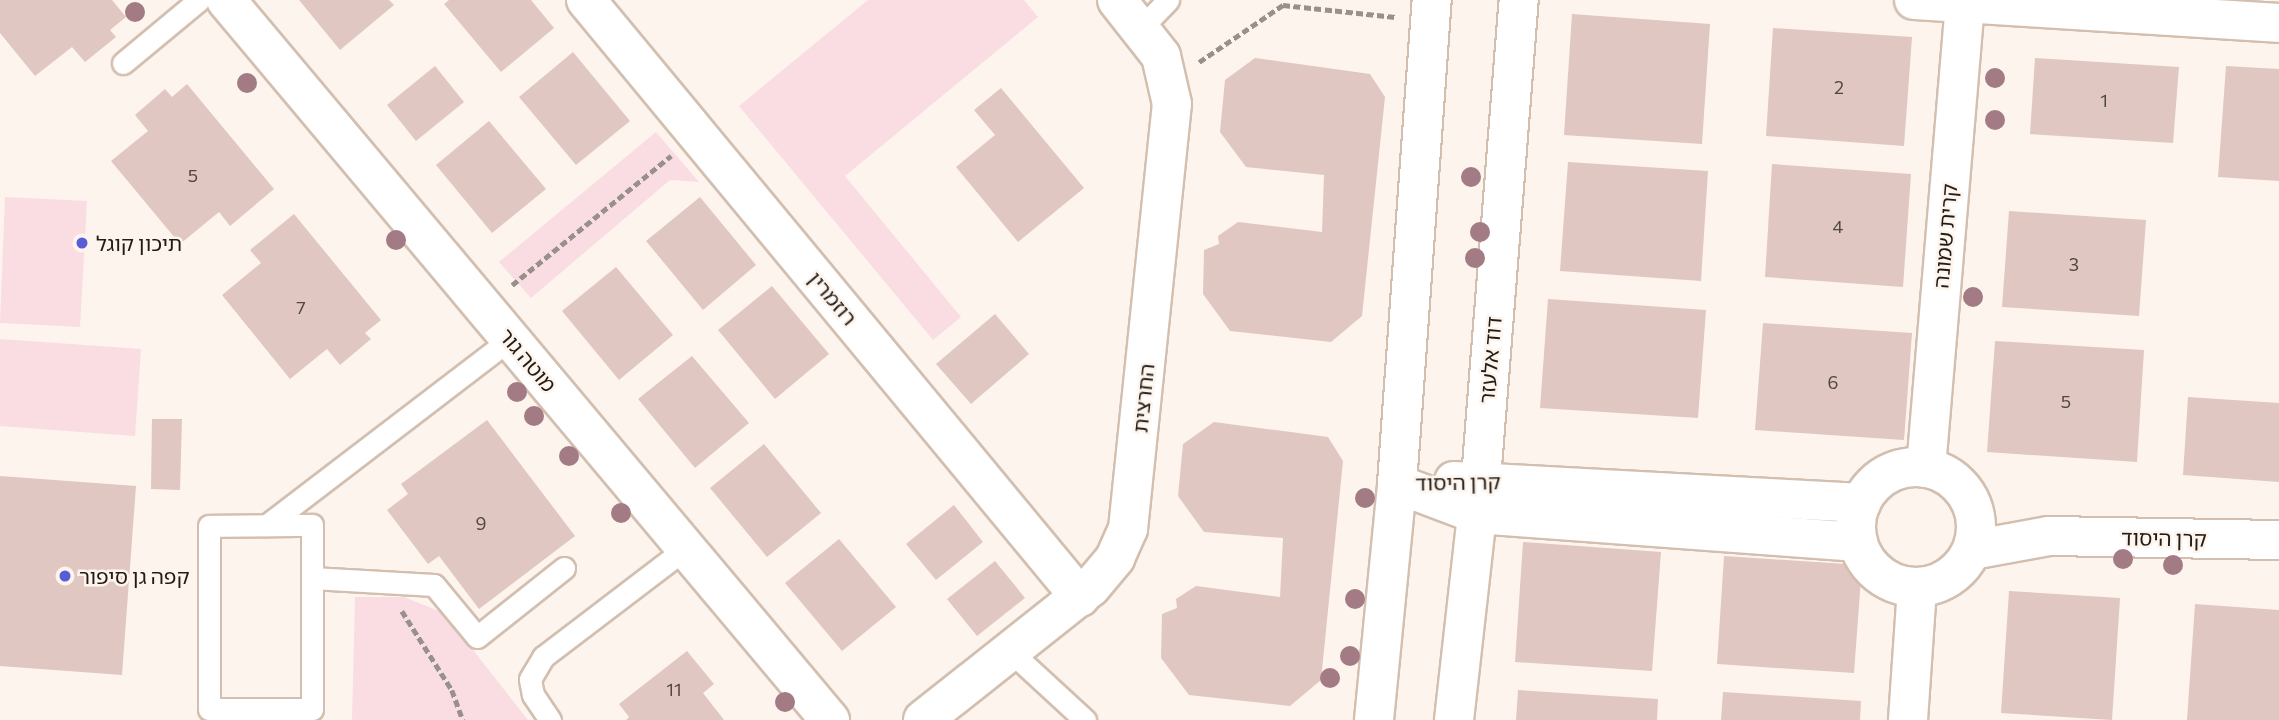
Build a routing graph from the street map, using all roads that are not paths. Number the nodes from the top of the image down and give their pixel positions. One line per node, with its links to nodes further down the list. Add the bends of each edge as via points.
1 (199, 0): 11 (lane)
2 (226, 0): 12 (street, מוטה גור)
3 (586, 0): 25 (street, רוזמרין)
4 (1168, 0): 9 (lane)
5 (1519, 0): 15 (street, דוד אלעזר)
6 (1914, 0): 7 (street)
7 (1965, 4): 10 (street); 13 (street, קרית שמונה)
8 (1432, 11): 14 (street)
9 (1129, 14): 25 (street, החרצית, via 1161,57 1170,83 1172,115 1130,520 1115,558)
10 (2279, 23)
11 (123, 63)
12 (510, 340): 17 (lane); 21 (street, מוטה גור)
13 (1926, 468): 16 (street, via 1888,474); 18 (street, via 1958,483)
14 (1396, 484): 15 (street, קרן היסוד); 32 (street)
15 (1479, 496): 16 (street, קרן היסוד); 20 (street, קרן היסוד); 33 (street, דוד אלעזר)
16 (1861, 503): 20 (street)
17 (267, 525): 23 (lane, via 312,525); 27 (lane, via 209,526)
18 (1974, 532): 19 (street, קרן היסוד); 24 (street, via 1950,577)
19 (2279, 540)
20 (1858, 542): 24 (street, via 1879,575)
21 (686, 548): 28 (lane, via 543,657 530,679 533,695); 29 (street, מוטה גור)
22 (564, 568): 23 (lane, via 477,637 433,585)
23 (312, 578): 27 (lane, via 312,709)
24 (1917, 587): 34 (street)
25 (1080, 597): 26 (street, החרצית)
26 (1010, 651): 30 (street, החרצית); 31 (lane)
27 (209, 715)
28 (550, 720)
29 (830, 720)
30 (923, 720)
31 (1085, 720)
32 (1374, 720)
33 (1454, 720)
34 (1908, 720)

